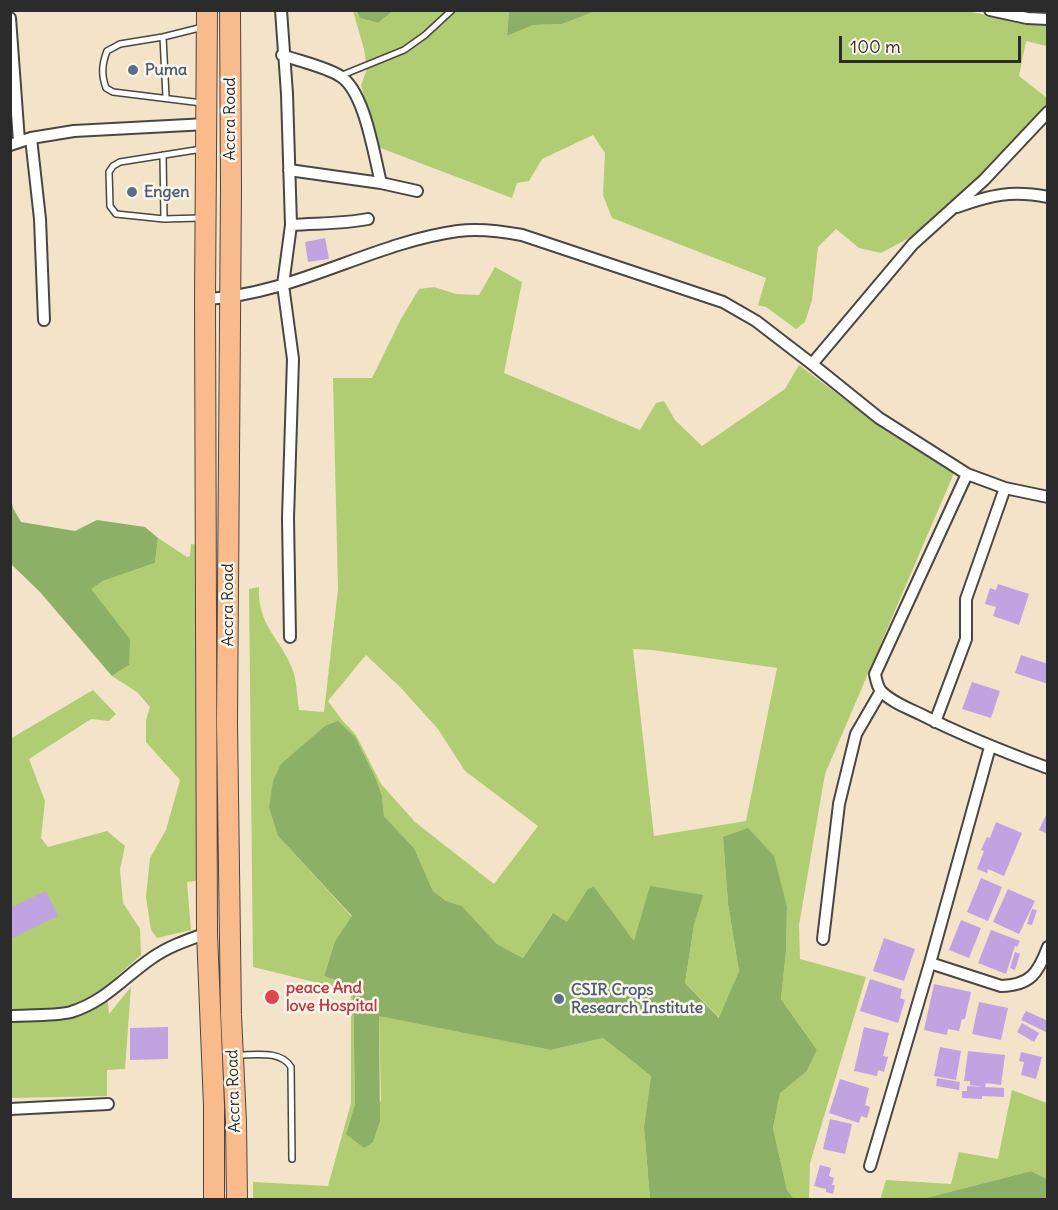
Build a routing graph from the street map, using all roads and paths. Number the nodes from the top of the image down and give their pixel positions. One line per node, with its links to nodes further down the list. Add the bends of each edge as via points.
1 (230, 10): 29 (highway, Accra Road)
2 (281, 10): 9 (street)
3 (452, 10): 10 (lane, via 404,50)
4 (990, 10): 7 (street)
5 (10, 18): 16 (street)
6 (207, 18): 8 (lane); 12 (highway, Accra Road)
7 (1047, 19)
8 (163, 37): 11 (lane); 11 (lane, via 106,51 102,77 105,88 112,92)
9 (282, 55): 10 (street); 19 (street)
10 (340, 76): 20 (street, via 360,104)
11 (166, 98): 12 (lane)
12 (207, 103): 14 (highway, Accra Road)
13 (1047, 112): 23 (street)
14 (207, 124): 15 (street, via 74,131); 17 (highway, Accra Road)
15 (30, 138): 16 (street); 31 (street, via 40,219)
16 (15, 143)
17 (207, 148): 18 (lane); 24 (highway, Accra Road)
18 (163, 155): 25 (lane); 25 (lane, via 120,162 109,172 110,206 116,214)
19 (289, 170): 20 (street); 27 (street)
20 (381, 183): 21 (street)
21 (417, 191)
22 (1047, 197): 23 (street, via 990,196)
23 (952, 209): 32 (street, via 913,244)
24 (206, 218): 25 (lane); 30 (highway, Accra Road)
25 (164, 219)
26 (368, 219): 27 (street, via 345,224)
27 (291, 225): 28 (street)
28 (283, 285): 29 (street); 32 (street, via 397,244 458,231 489,230 522,235 723,302 756,321); 36 (street, via 293,359 288,518)
29 (230, 298): 30 (street); 46 (highway, Accra Road, via 227,722)
30 (205, 299): 41 (highway, Accra Road)
31 (44, 320)
32 (812, 364): 33 (street, via 879,418)
33 (967, 474): 34 (street); 37 (street, via 875,674)
34 (1005, 488): 35 (street); 38 (street, via 966,599 966,639)
35 (1047, 497)
36 (290, 637)
37 (881, 691): 38 (street); 42 (street, via 856,734 841,796)
38 (935, 722): 39 (street)
39 (990, 747): 40 (street); 44 (street)
40 (1047, 768)
41 (207, 933): 45 (street, via 173,945 95,1002 69,1012); 51 (highway, Accra Road)
42 (823, 939)
43 (1047, 950): 44 (street, via 1038,972 1011,986)
44 (930, 963): 50 (street)
45 (10, 1016)
46 (233, 1055): 49 (lane, via 279,1056 291,1067); 52 (highway, Accra Road)
47 (108, 1104): 48 (street)
48 (10, 1109)
49 (292, 1159)
50 (870, 1166)
51 (214, 1200)
52 (237, 1200)

